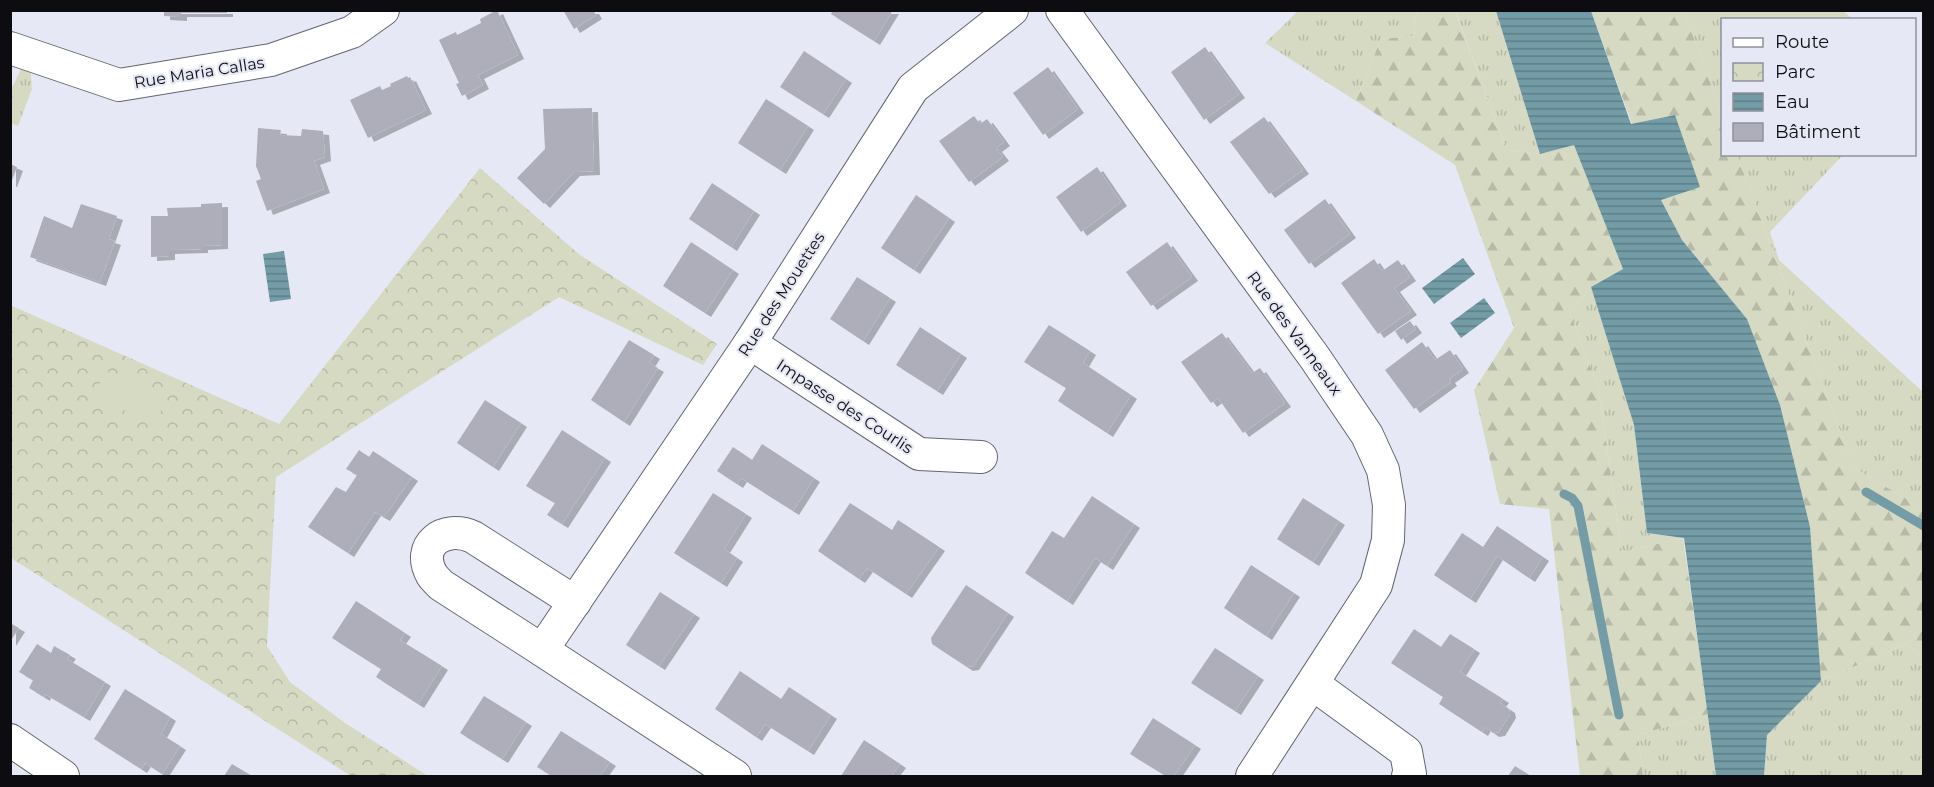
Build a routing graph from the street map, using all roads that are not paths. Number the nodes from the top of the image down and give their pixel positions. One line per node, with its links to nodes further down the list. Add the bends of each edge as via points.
1 (383, 10): 4 (street, Rue Maria Callas, via 352,32 271,60 119,85)
2 (1012, 10): 5 (street, Rue des Mouettes, via 913,88)
3 (1062, 10): 9 (street, Rue des Vanneaux, via 1315,358 1367,435 1383,470 1389,505 1388,540 1376,585)
4 (10, 48)
5 (750, 343): 6 (street, Impasse des Courlis, via 919,454); 7 (street, Rue des Mouettes)
6 (981, 458)
7 (575, 602): 8 (street, Rue des Mouettes); 8 (street, via 464,533 453,532 436,539 428,556 432,576)
8 (542, 650): 13 (street)
9 (1313, 684): 11 (street, Rue des Vanneaux); 14 (street, via 1406,752)
10 (10, 740): 12 (street)
11 (1258, 774)
12 (63, 777)
13 (735, 777)
14 (1408, 777)

